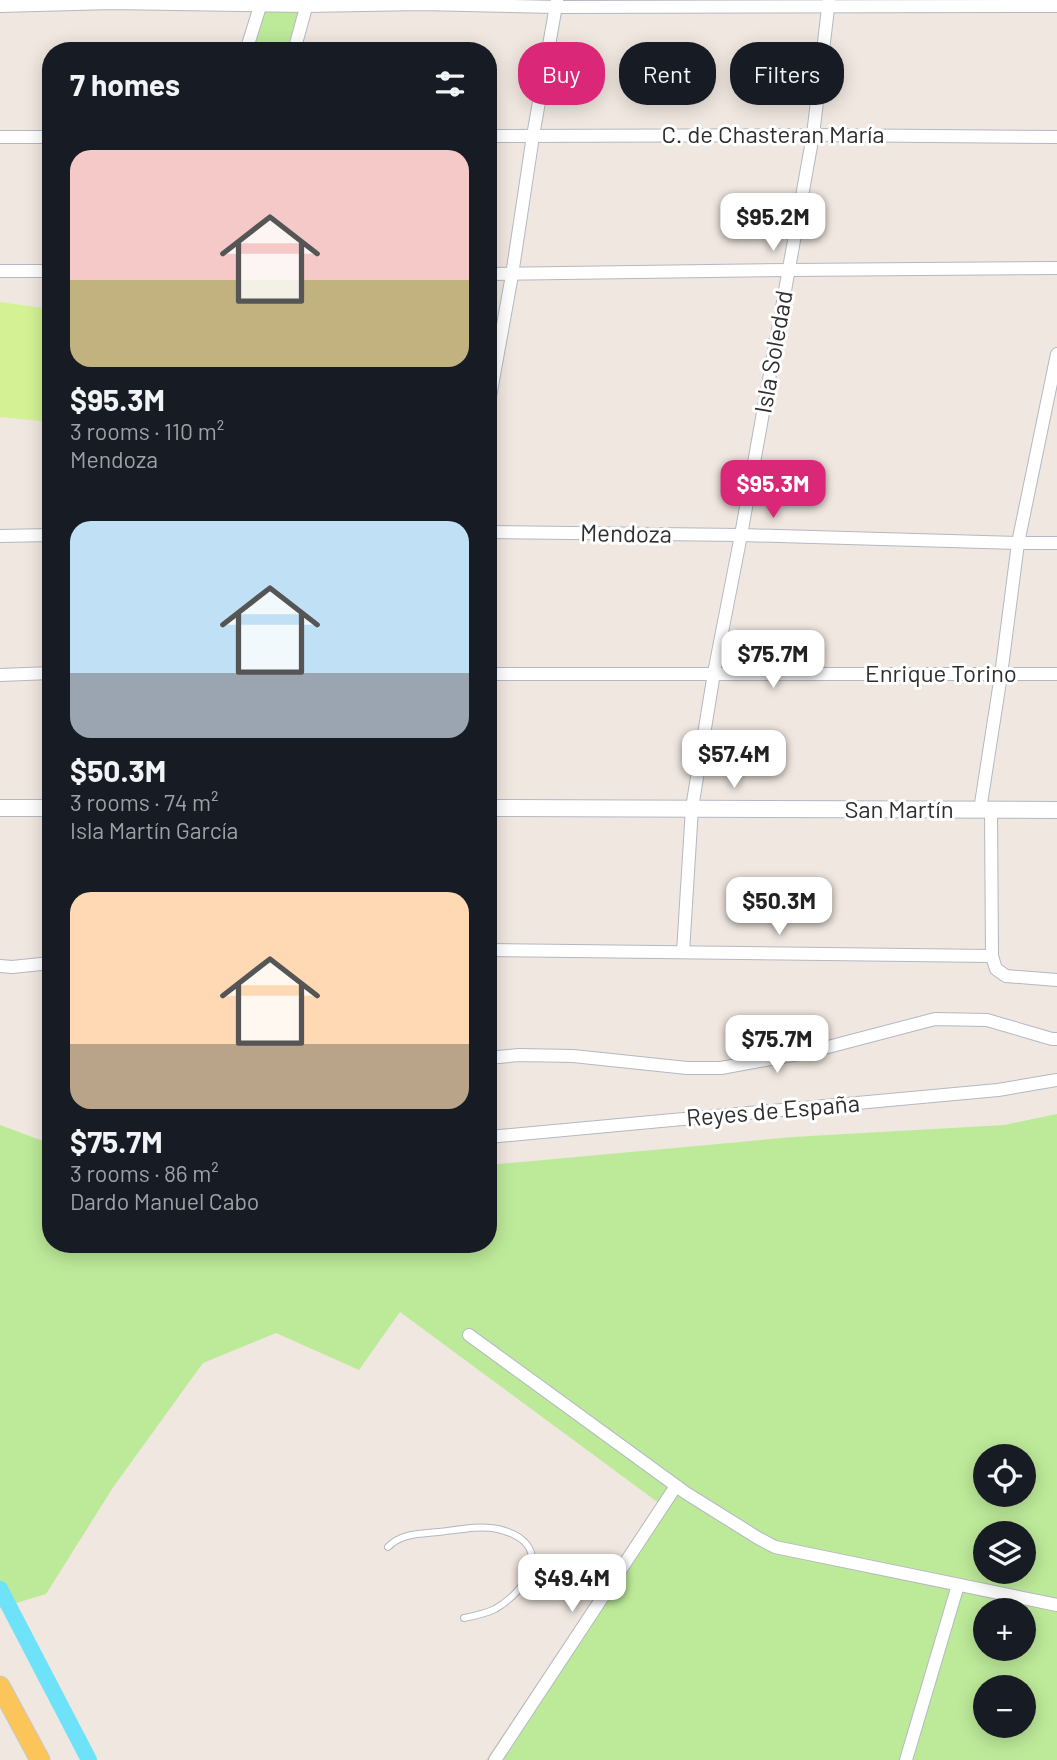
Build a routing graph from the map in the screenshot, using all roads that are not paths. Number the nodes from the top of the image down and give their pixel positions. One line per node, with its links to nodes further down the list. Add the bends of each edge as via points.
1 (113, 2): 2 (street); 6 (street)
2 (261, 3): 3 (street); 8 (street)
3 (307, 3): 5 (street); 9 (street)
4 (829, 3): 5 (street); 7 (street); 10 (street, Isla Soledad)
5 (557, 4): 12 (street)
6 (0, 6)
7 (1057, 6)
8 (249, 42)
9 (296, 42)
10 (814, 135): 12 (street, C. de Chasteran María); 13 (street, C. de Chasteran María); 17 (street, Isla Soledad)
11 (497, 136): 12 (street, C. de Chasteran María)
12 (533, 136): 21 (street)
13 (1057, 136)
14 (0, 137): 15 (street)
15 (42, 137)
16 (1057, 268): 17 (street)
17 (789, 270): 21 (street); 26 (street, Isla Soledad)
18 (0, 271): 19 (street)
19 (42, 271)
20 (497, 274): 21 (street)
21 (512, 275): 23 (street)
22 (1057, 354): 28 (street)
23 (497, 358)
24 (497, 532): 26 (street, Mendoza)
25 (42, 535): 27 (street)
26 (741, 535): 28 (street, Mendoza); 31 (street, Isla Soledad)
27 (0, 536)
28 (1018, 543): 29 (street, Mendoza); 35 (street)
29 (1057, 543)
30 (42, 673): 34 (street)
31 (714, 673): 32 (street, Enrique Torino); 35 (street, Enrique Torino); 39 (street, Isla Soledad)
32 (497, 674)
33 (1057, 674): 35 (street, Enrique Torino)
34 (0, 675)
35 (1001, 675): 40 (street)
36 (0, 808): 37 (main road)
37 (42, 808)
38 (497, 808): 39 (main road, San Martín)
39 (692, 808): 40 (main road, San Martín); 43 (street, Isla Soledad)
40 (985, 810): 41 (main road, San Martín); 44 (street)
41 (1057, 810)
42 (497, 950): 43 (street)
43 (683, 952): 44 (street)
44 (992, 956): 47 (street, via 996,969 1006,976)
45 (42, 964): 46 (street)
46 (0, 966)
47 (1057, 980)
48 (1057, 1040): 49 (street, via 987,1020 935,1019 808,1052 721,1068 573,1056)
49 (497, 1057)
50 (1057, 1080): 51 (street, Reyes de España, via 984,1092)
51 (497, 1136)
52 (469, 1335): 53 (street)
53 (676, 1486): 55 (street, via 775,1547); 62 (street)
54 (388, 1547): 57 (lane, via 409,1535 481,1528 507,1532 528,1546 533,1563 516,1591 486,1613)
55 (958, 1584): 56 (street); 63 (street)
56 (1057, 1605)
57 (464, 1618)
58 (0, 1686): 61 (main road)
59 (0, 1708): 60 (main road)
60 (29, 1760)
61 (40, 1760)
62 (495, 1760)
63 (906, 1760)

